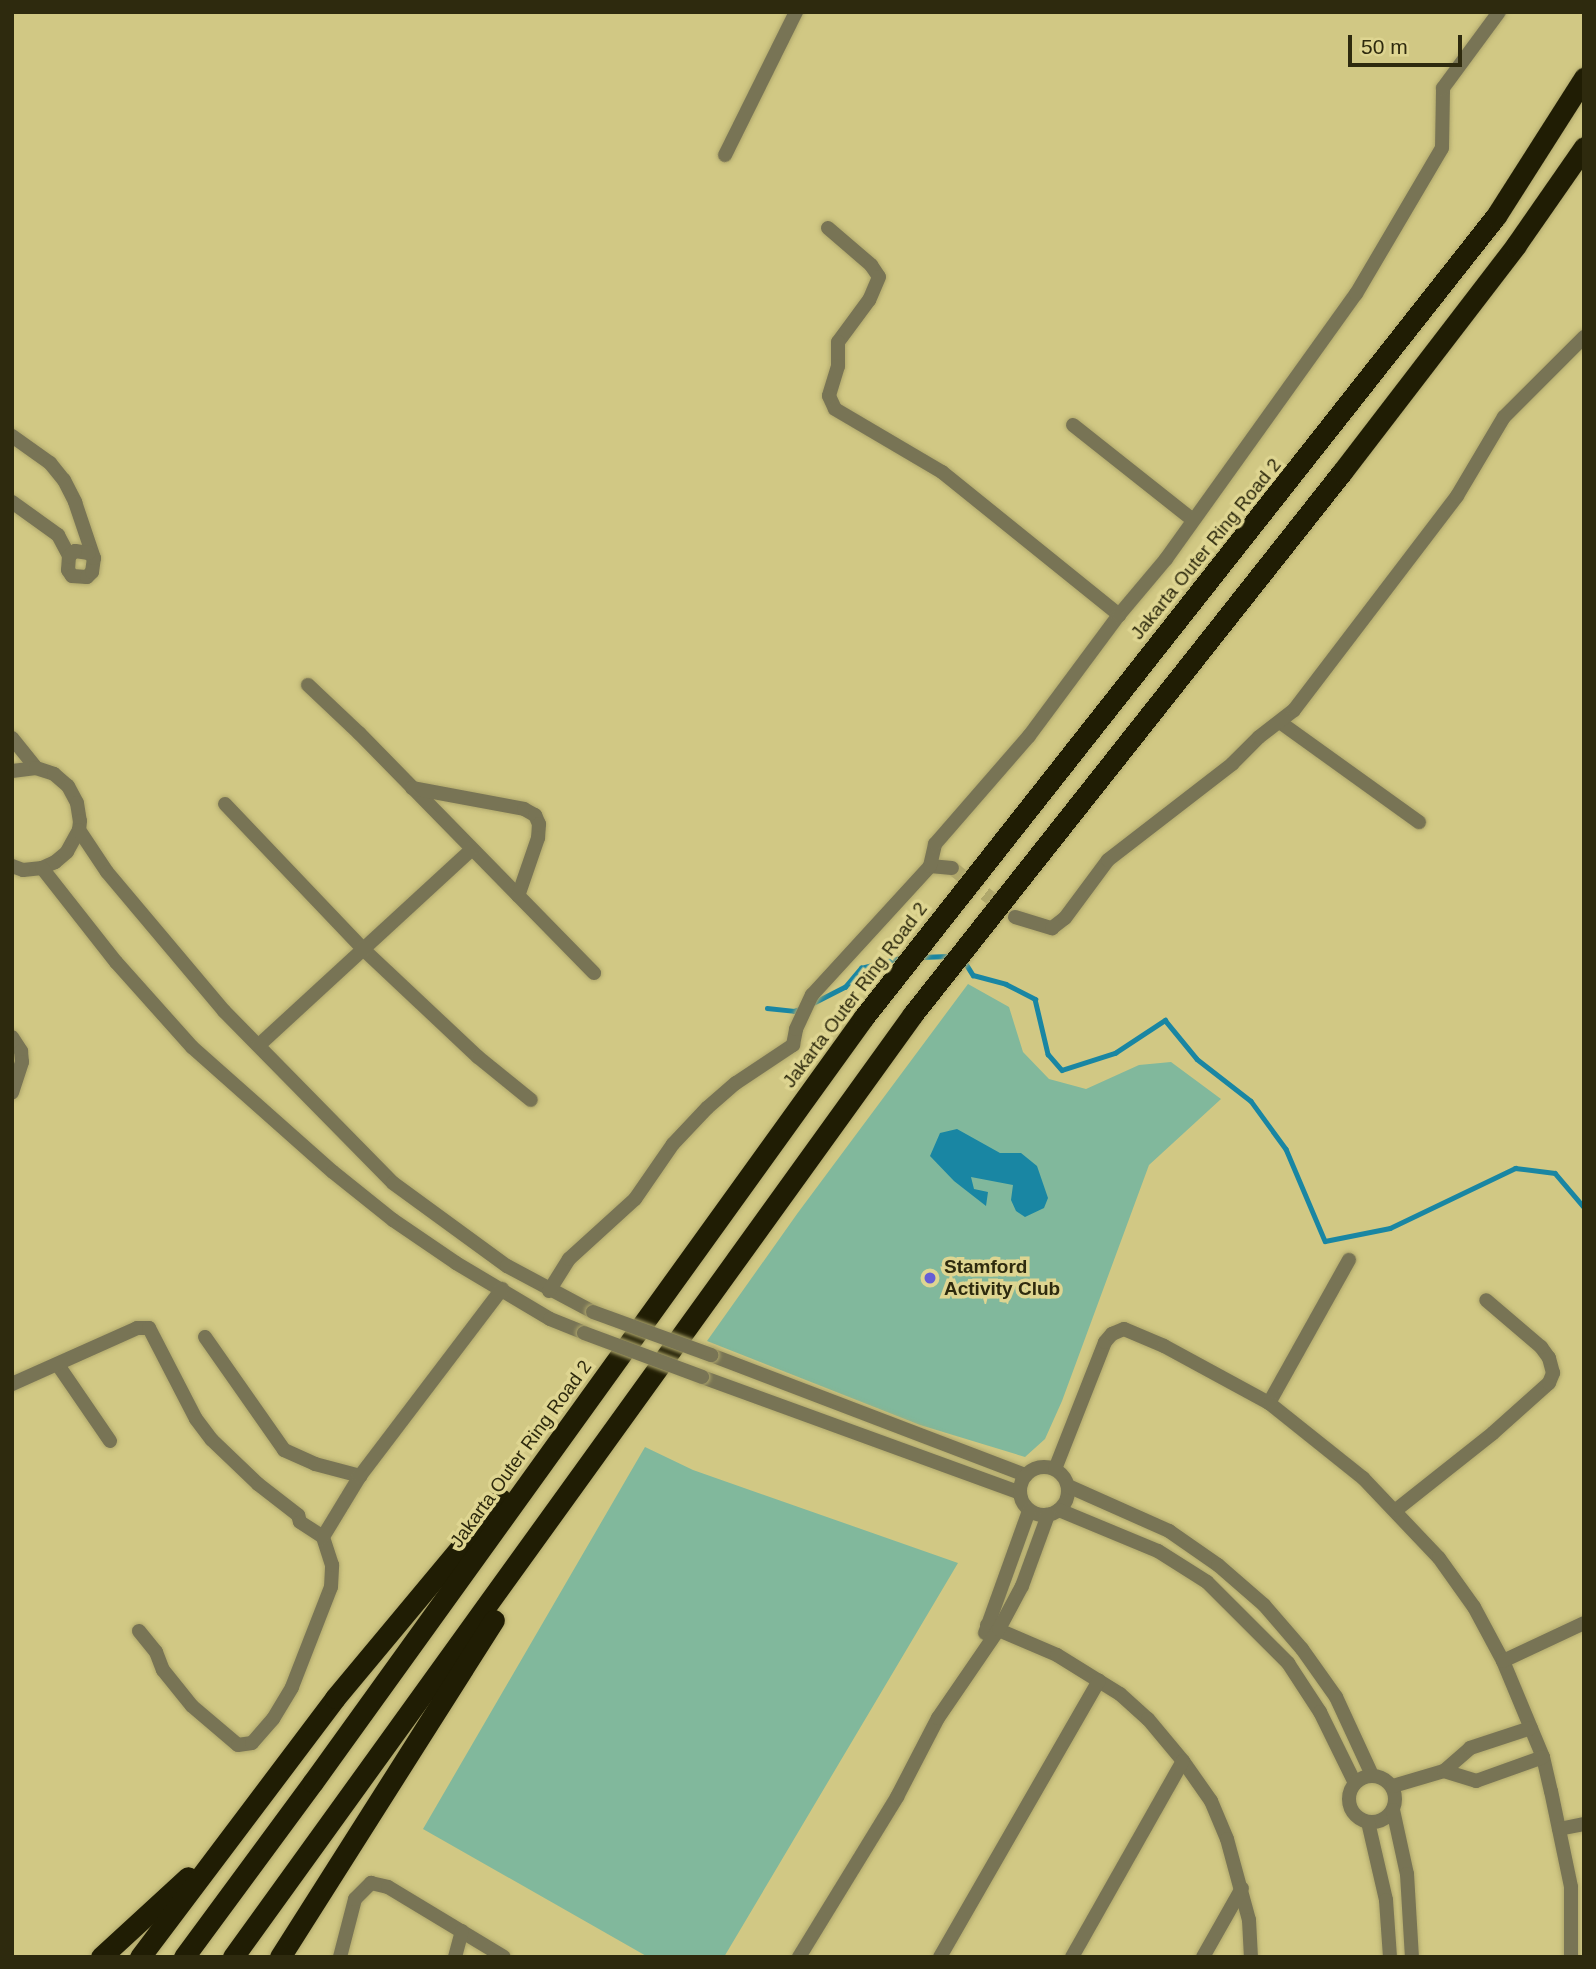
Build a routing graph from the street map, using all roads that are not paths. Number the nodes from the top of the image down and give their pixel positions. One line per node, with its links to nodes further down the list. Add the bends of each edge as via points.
1 (796, 12): 5 (street)
2 (1499, 12): 11 (street, via 1443,88 1442,148 1356,294)
3 (1584, 78): 44 (highway, Jakarta Outer Ring Road 2, via 1496,216 864,1017)
4 (1584, 147): 48 (highway, via 1516,245 1342,472 913,1014)
5 (725, 155)
6 (828, 228): 16 (street, via 879,277 869,300 838,342 838,366 829,396 835,409 942,472)
7 (1582, 344): 18 (street, via 1504,417 1457,496)
8 (1073, 425): 11 (street)
9 (12, 436): 12 (street, via 57,470 70,489)
10 (12, 502): 13 (street)
11 (1193, 520): 16 (street)
12 (82, 524): 13 (street); 15 (street)
13 (58, 535): 14 (street)
14 (69, 556): 15 (street, via 82,550); 15 (street, via 68,570 79,578 92,572)
15 (94, 558)
16 (1119, 615): 28 (street, via 1029,736 935,844)
17 (307, 685): 22 (street)
18 (1281, 723): 24 (street); 32 (street, via 1108,860 1059,923 1052,928)
19 (12, 738): 20 (street)
20 (36, 768): 21 (street); 25 (street, via 54,774 68,786 77,803)
21 (12, 771)
22 (411, 788): 26 (street); 31 (street, via 524,809 535,815 538,838)
23 (225, 804): 33 (street)
24 (1419, 822)
25 (79, 830): 29 (street, via 67,852); 36 (street, via 151,927)
26 (471, 849): 31 (street); 33 (street)
27 (12, 866): 29 (street)
28 (930, 866): 30 (street); 41 (street, via 812,995 793,1045 707,1108 673,1144 635,1199 569,1259)
29 (42, 868): 40 (street, via 116,962 219,1073 393,1220)
30 (952, 868)
31 (518, 896): 34 (street)
32 (1015, 917)
33 (364, 950): 36 (street); 38 (street)
34 (594, 973)
35 (12, 1037): 37 (street, via 21,1051 22,1069)
36 (259, 1045): 41 (street, via 408,1197)
37 (12, 1092)
38 (531, 1100)
39 (1349, 1260): 47 (street)
40 (502, 1289): 52 (street); 54 (street, bridge, via 584,1334)
41 (549, 1291): 51 (street, bridge, via 593,1312)
42 (1486, 1300): 55 (street, via 1549,1358 1553,1373 1549,1383)
43 (205, 1337): 52 (street, via 284,1450)
44 (614, 1363): 75 (highway, via 335,1698); 80 (highway, Jakarta Outer Ring Road 2)
45 (58, 1365): 46 (street); 49 (street); 58 (street, via 137,1328 149,1328 196,1419 212,1440 298,1515 300,1522)
46 (12, 1384)
47 (1269, 1403): 50 (street, via 1133,1331 1118,1331 1105,1342); 55 (street, via 1327,1447)
48 (621, 1420): 81 (highway); 82 (highway)
49 (110, 1441)
50 (1055, 1469): 51 (street, via 1040,1467); 53 (street)
51 (1026, 1475): 54 (street)
52 (360, 1476): 58 (street)
53 (1068, 1486): 57 (street, via 1066,1499); 68 (street, via 1169,1531 1264,1605 1336,1697)
54 (1020, 1493): 56 (street)
55 (1396, 1510): 62 (street, via 1460,1586)
56 (1030, 1511): 57 (street); 60 (street)
57 (1053, 1512): 60 (street, via 1022,1586); 69 (street, via 1157,1551 1207,1582 1288,1663 1320,1712)
58 (323, 1537): 61 (street, via 332,1565 331,1587 292,1687 262,1733 248,1745 237,1745 192,1706)
59 (1584, 1623): 62 (street)
60 (993, 1627): 63 (street); 86 (street)
61 (139, 1631)
62 (1503, 1661): 64 (street)
63 (1100, 1680): 66 (street, via 1148,1719); 87 (street)
64 (1531, 1728): 65 (street); 67 (street, via 1470,1748)
65 (1543, 1757): 67 (street, via 1476,1782); 74 (street)
66 (1183, 1761): 76 (street, via 1219,1817); 88 (street)
67 (1444, 1771): 70 (street)
68 (1372, 1775): 69 (street); 70 (street, via 1384,1777)
69 (1355, 1783): 72 (street, via 1349,1794 1350,1806 1357,1817)
70 (1393, 1786): 71 (street)
71 (1393, 1810): 72 (street, via 1387,1818); 92 (street, via 1407,1874)
72 (1368, 1822): 91 (street, via 1387,1900)
73 (1584, 1824): 74 (street)
74 (1559, 1829): 93 (street, via 1571,1887)
75 (228, 1840): 78 (highway); 79 (highway)
76 (1242, 1888): 89 (street); 90 (street)
77 (462, 1931): 83 (street, via 388,1887 371,1883 355,1899); 84 (street); 85 (street)
78 (101, 1957)
79 (140, 1957)
80 (184, 1957)
81 (233, 1957)
82 (280, 1957)
83 (340, 1957)
84 (455, 1957)
85 (505, 1957)
86 (799, 1957)
87 (940, 1957)
88 (1072, 1957)
89 (1203, 1957)
90 (1251, 1957)
91 (1390, 1957)
92 (1412, 1957)
93 (1571, 1957)

